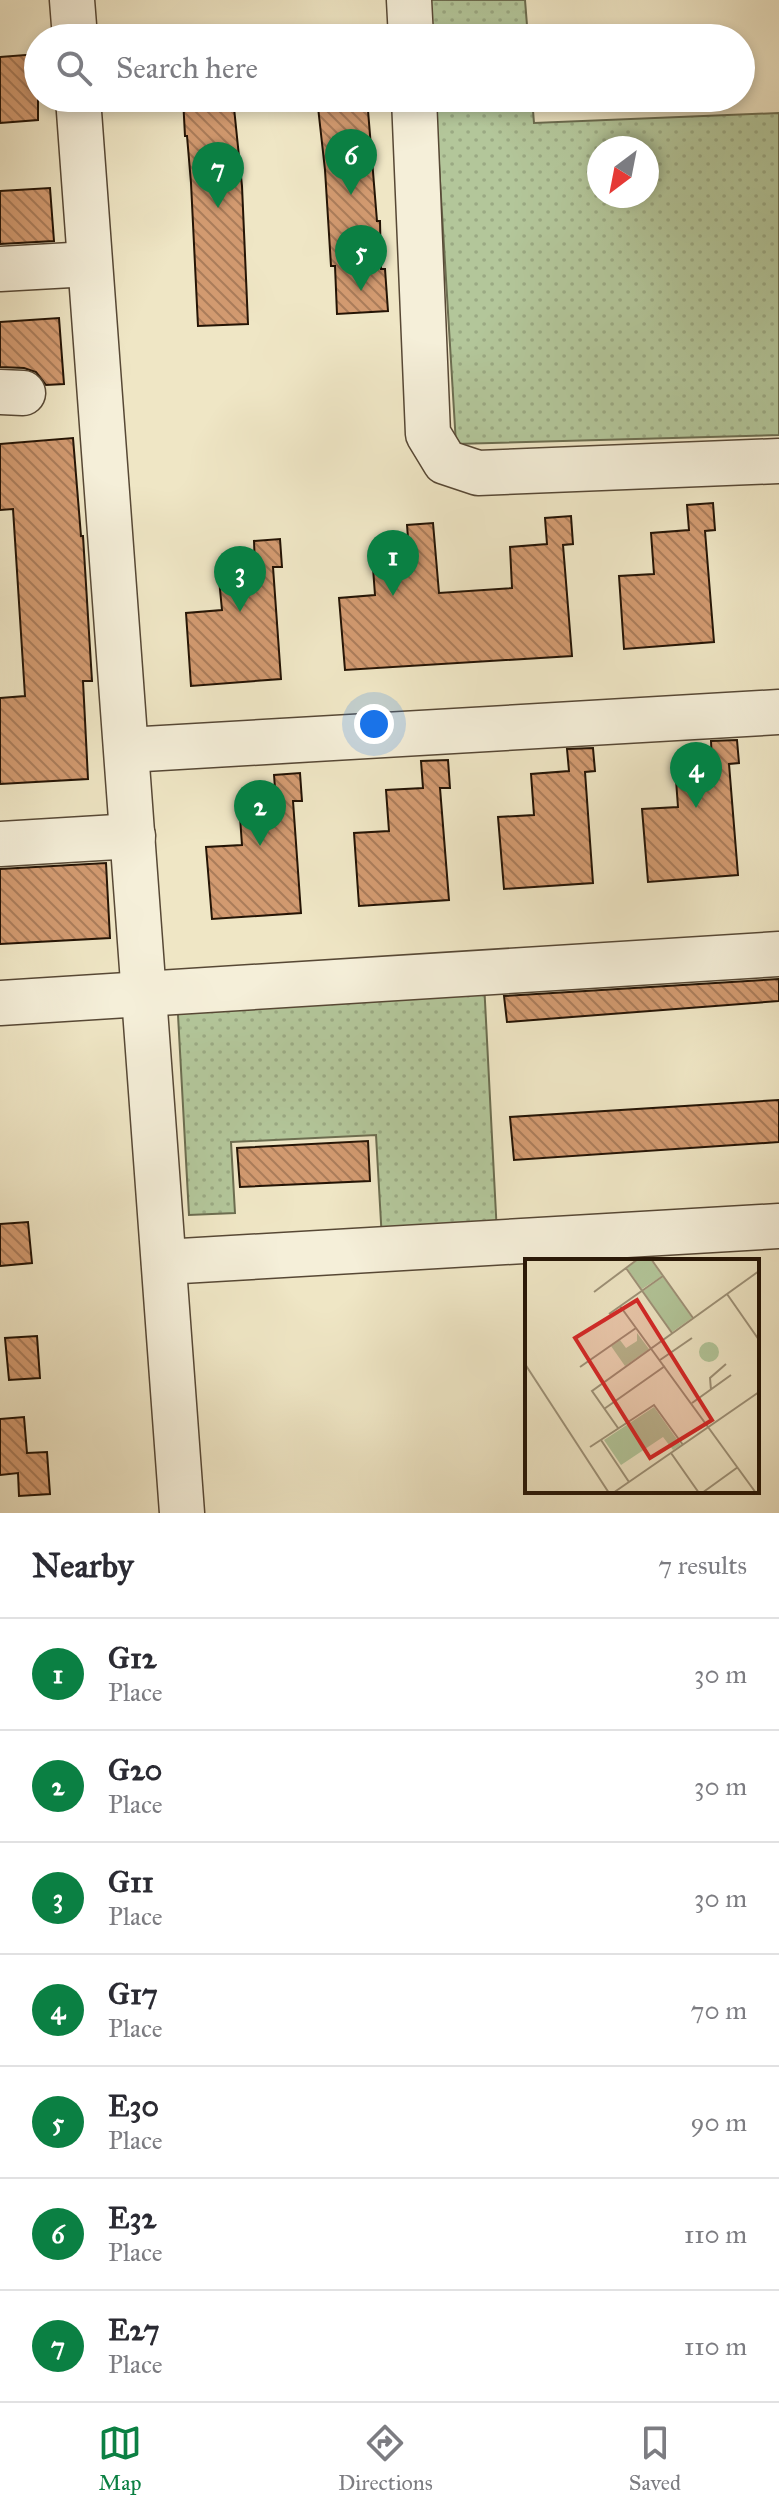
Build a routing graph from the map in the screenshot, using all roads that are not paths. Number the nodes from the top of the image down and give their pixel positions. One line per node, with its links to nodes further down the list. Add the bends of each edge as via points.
1 (72, 0): 3 (lane)
2 (409, 0): 4 (lane)
3 (74, 24)
4 (410, 24)
5 (79, 112): 7 (lane)
6 (415, 112): 9 (lane, via 428,434 445,462 478,473)
7 (89, 264): 8 (lane); 11 (lane)
8 (0, 269)
9 (779, 461)
10 (779, 712): 11 (lane)
11 (127, 750): 12 (lane)
12 (133, 836): 13 (lane); 15 (lane)
13 (0, 844)
14 (779, 954): 15 (lane)
15 (144, 993): 16 (lane); 18 (lane)
16 (0, 1003)
17 (779, 1226): 18 (lane)
18 (164, 1262): 19 (lane)
19 (182, 1513)

